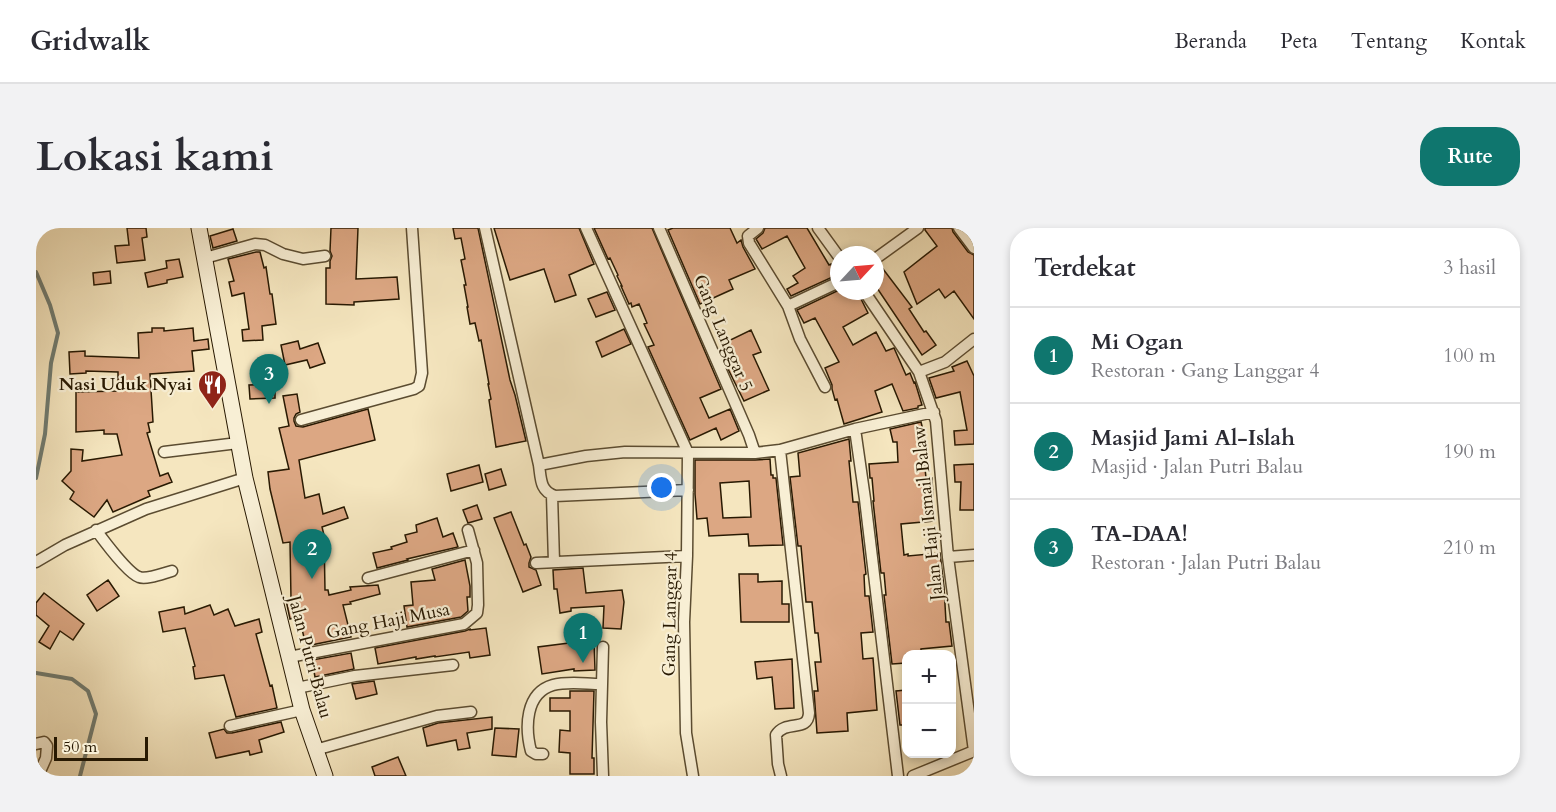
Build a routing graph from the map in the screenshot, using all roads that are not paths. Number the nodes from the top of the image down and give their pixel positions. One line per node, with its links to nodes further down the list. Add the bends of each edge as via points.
1 (199, 228): 14 (main road, Jalan Putri Balau)
2 (412, 228): 22 (street, via 422,373 419,386)
3 (485, 228): 29 (street)
4 (586, 228): 27 (street)
5 (659, 228): 28 (street, Gang Langgar 5)
6 (758, 228): 17 (street, via 748,236 749,243)
7 (818, 228): 10 (street)
8 (918, 228): 12 (street)
9 (959, 228): 11 (street)
10 (831, 246)
11 (974, 248)
12 (884, 253)
13 (325, 256): 14 (street, via 303,258 255,244)
14 (205, 258): 24 (main road, Jalan Putri Balau)
15 (830, 286): 17 (street)
16 (870, 300): 19 (street, Jalan Haji Ismail Balaw)
17 (788, 306): 20 (street)
18 (974, 339): 19 (street, via 945,362)
19 (919, 372): 21 (street, Jalan Haji Ismail Balaw)
20 (825, 387)
21 (934, 412): 23 (street); 38 (street, Jalan Haji Ismail Balaw)
22 (301, 420)
23 (855, 429): 25 (street); 61 (street)
24 (238, 443): 26 (street); 30 (main road, Jalan Putri Balau)
25 (780, 450): 28 (street); 60 (street, via 810,713 806,722 782,728 776,735)
26 (164, 452)
27 (688, 453): 28 (street); 29 (street, via 626,452); 31 (street, Gang Langgar 4)
28 (754, 453)
29 (539, 465): 32 (street, via 545,491)
30 (245, 478): 34 (street, via 146,509); 45 (main road, Jalan Putri Balau)
31 (688, 490): 32 (street); 37 (street, Gang Langgar 4)
32 (552, 495): 40 (street)
33 (468, 530): 35 (street, Gang Haji Musa)
34 (96, 531): 39 (street); 42 (street, via 137,577)
35 (474, 550): 43 (street); 45 (street, Gang Haji Musa, via 477,613 464,624)
36 (974, 555): 38 (street)
37 (687, 556): 40 (street); 59 (street, Gang Langgar 4, via 685,722)
38 (948, 556): 54 (street, Jalan Haji Ismail Balaw)
39 (36, 562)
40 (554, 562): 41 (street)
41 (536, 563)
42 (172, 571)
43 (368, 578)
44 (603, 647): 47 (street)
45 (289, 657): 48 (main road, Jalan Putri Balau)
46 (453, 665): 48 (street, via 354,676)
47 (601, 684): 55 (street, via 562,684 538,694 529,709 527,738 531,751); 58 (street)
48 (297, 688): 49 (main road, Jalan Putri Balau)
49 (302, 710): 51 (street); 53 (main road, Jalan Putri Balau)
50 (471, 712): 53 (street, via 437,716)
51 (230, 726)
52 (36, 744): 56 (street, via 44,742 47,746)
53 (315, 750): 57 (main road, Jalan Putri Balau)
54 (974, 751): 62 (street)
55 (543, 754)
56 (38, 776)
57 (325, 776)
58 (603, 776)
59 (693, 776)
60 (781, 776)
61 (898, 776)
62 (913, 776)

